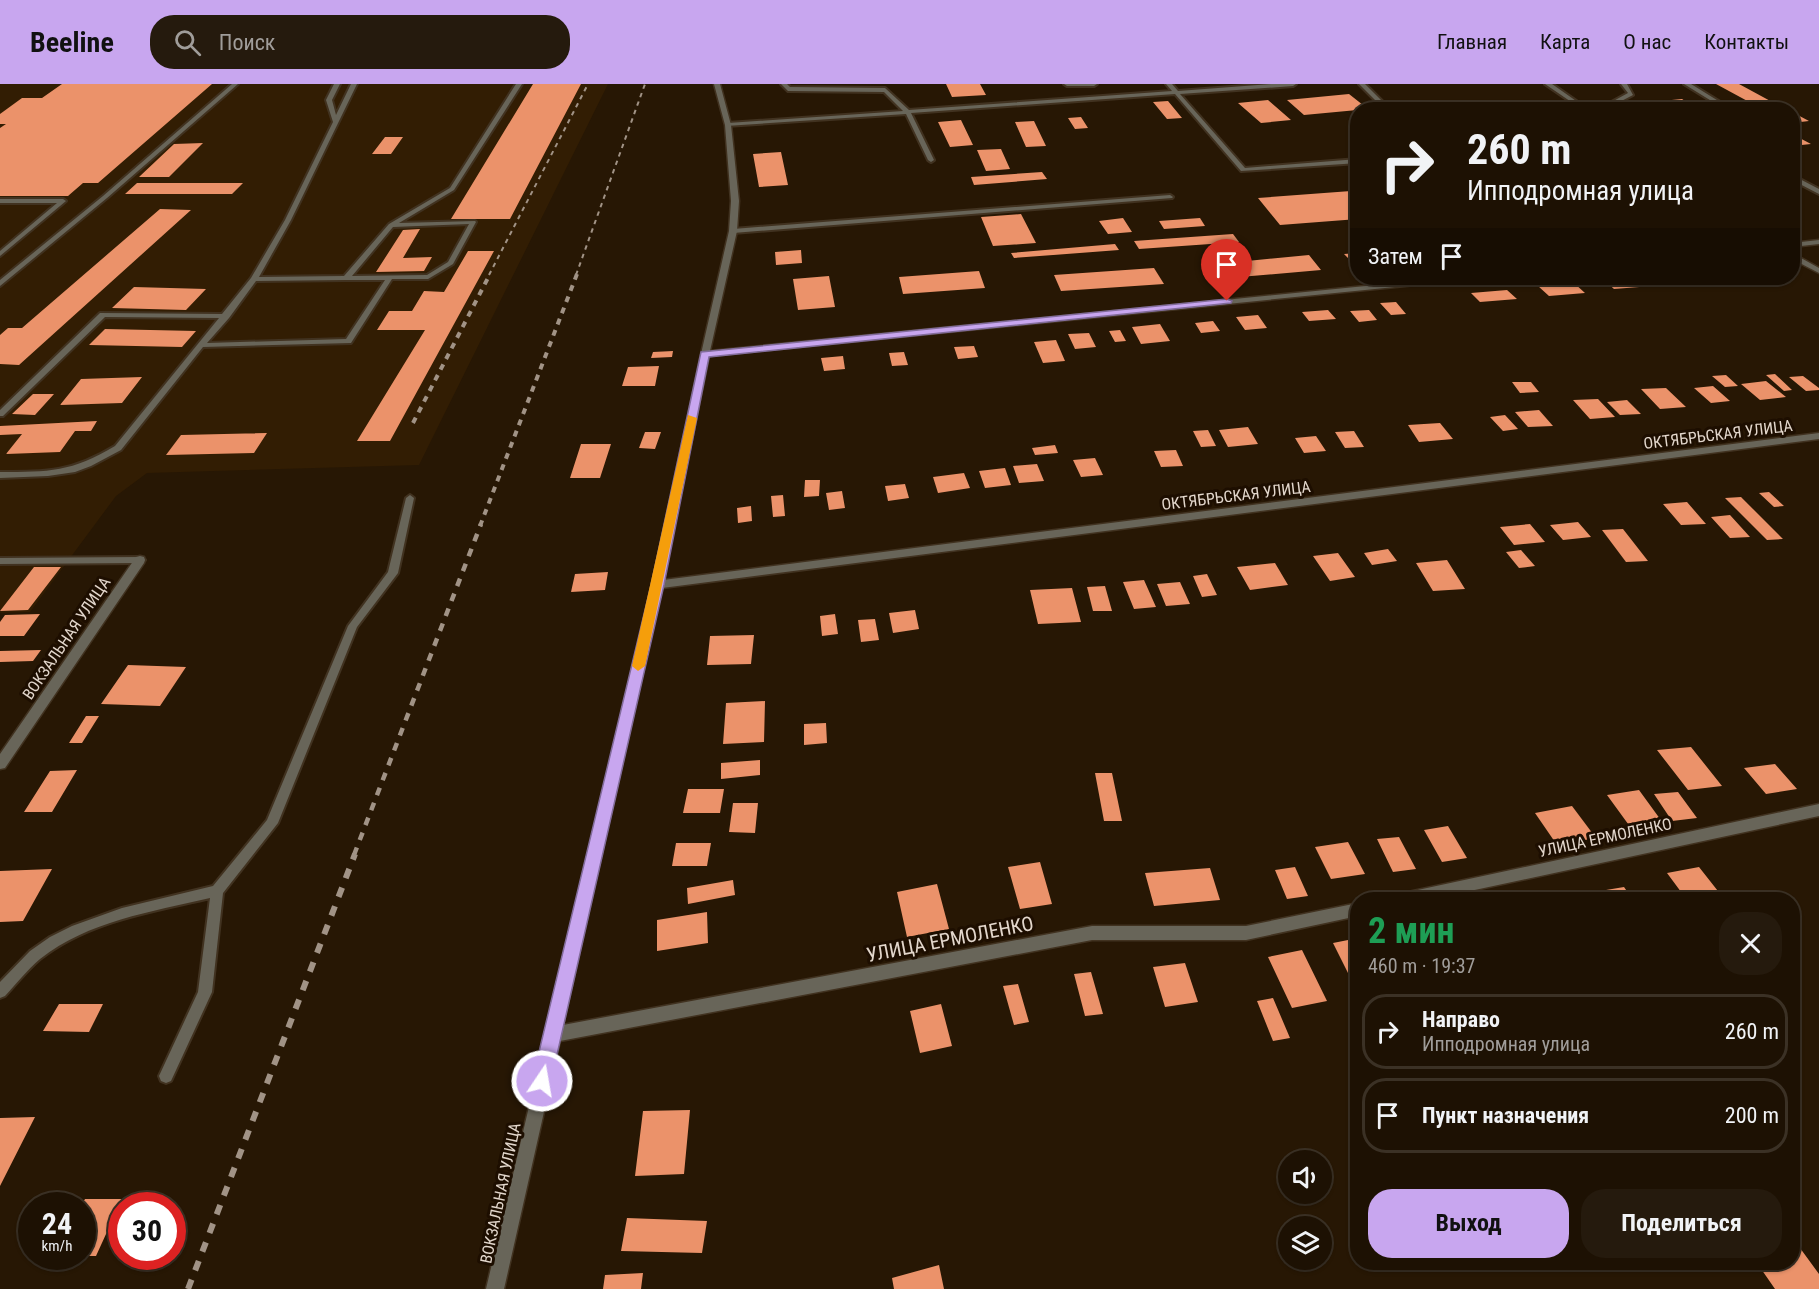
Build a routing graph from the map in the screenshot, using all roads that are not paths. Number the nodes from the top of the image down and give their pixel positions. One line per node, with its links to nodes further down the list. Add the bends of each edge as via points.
1 (235, 84): 42 (lane)
2 (337, 84): 22 (lane, via 329,100)
3 (354, 84): 22 (lane)
4 (519, 84): 30 (lane, via 452,189)
5 (717, 84): 23 (street, ВОКЗАЛЬНАЯ УЛИЦА)
6 (784, 84): 21 (lane, via 788,89 885,90)
7 (1067, 84): 8 (lane)
8 (1094, 84)
9 (1169, 84): 16 (lane)
10 (1286, 84): 11 (lane); 16 (lane)
11 (1293, 84)
12 (1362, 84): 17 (lane)
13 (1548, 84): 18 (lane)
14 (1624, 84): 19 (lane, via 1631,94)
15 (1687, 84): 20 (lane)
16 (1177, 92): 21 (lane); 25 (lane, via 1243,170)
17 (1381, 102)
18 (1575, 102)
19 (1615, 102)
20 (1717, 102)
21 (908, 112): 23 (lane); 24 (lane)
22 (335, 121): 41 (lane, via 288,220)
23 (728, 125): 31 (street, ВОКЗАЛЬНАЯ УЛИЦА, via 735,201)
24 (931, 160)
25 (1350, 162)
26 (1800, 181): 27 (lane)
27 (1819, 192)
28 (1170, 197): 31 (lane)
29 (0, 201): 34 (lane, via 63,201)
30 (391, 225): 39 (lane); 40 (lane, via 473,222 451,263 428,277)
31 (733, 231): 46 (street, ВОКЗАЛЬНАЯ УЛИЦА)
32 (1819, 242): 33 (street)
33 (1800, 244)
34 (10, 246): 35 (lane); 36 (lane)
35 (0, 247)
36 (0, 254)
37 (1800, 260): 38 (street)
38 (1819, 271)
39 (346, 278): 40 (lane); 41 (lane)
40 (390, 278): 45 (lane, via 348,341)
41 (254, 279): 44 (lane)
42 (0, 284)
43 (1395, 285): 46 (street)
44 (226, 316): 45 (lane); 47 (lane, via 103,315)
45 (203, 345): 49 (lane, via 118,448 92,465 63,474)
46 (705, 354): 53 (street, ВОКЗАЛЬНАЯ УЛИЦА)
47 (0, 414)
48 (1819, 436): 53 (street, ОКТЯБРЬСКАЯ УЛИЦА)
49 (0, 476)
50 (410, 498): 56 (lane, via 393,573 353,626 272,823)
51 (140, 560): 52 (lane); 54 (street, ВОКЗАЛЬНАЯ УЛИЦА)
52 (0, 561)
53 (657, 585): 60 (street, ВОКЗАЛЬНАЯ УЛИЦА)
54 (0, 764)
55 (1819, 810): 57 (street, УЛИЦА ЕРМОЛЕНКО)
56 (217, 891): 59 (lane, via 113,916 69,933 35,955); 61 (lane, via 205,992)
57 (1436, 892)
58 (1350, 911): 60 (street, УЛИЦА ЕРМОЛЕНКО, via 1246,933 1092,933)
59 (0, 992)
60 (552, 1035): 62 (street, ВОКЗАЛЬНАЯ УЛИЦА)
61 (166, 1076)
62 (495, 1289)

